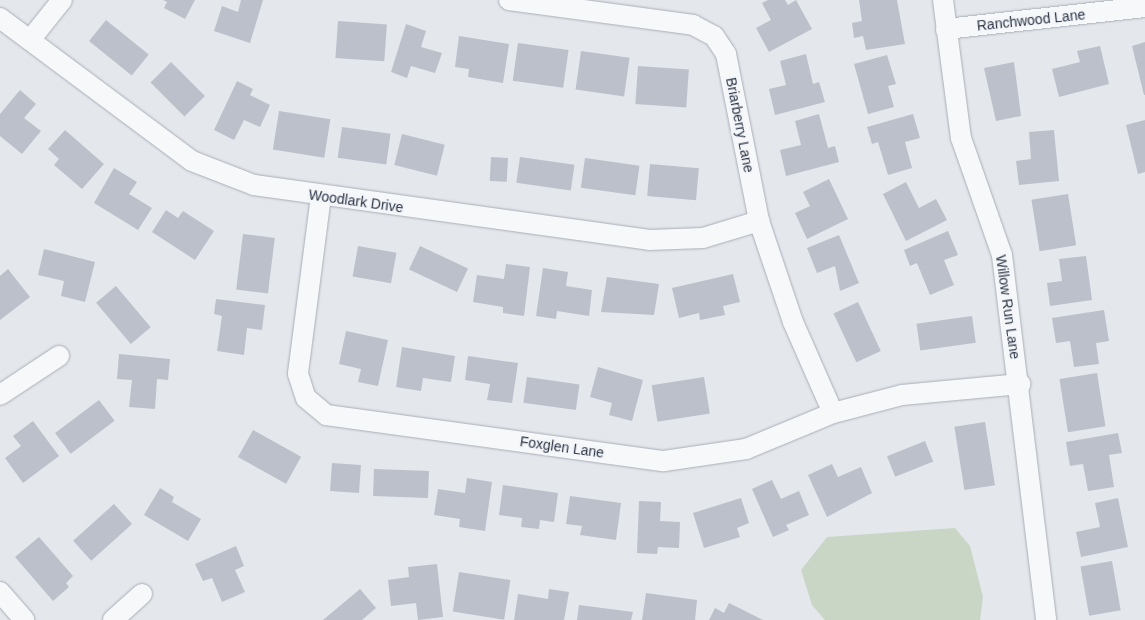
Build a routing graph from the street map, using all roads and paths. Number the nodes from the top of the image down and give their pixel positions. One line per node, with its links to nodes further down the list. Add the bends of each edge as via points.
1 (62, 0): 7 (street)
2 (509, 0): 9 (street, Briarberry Lane, via 693,25 714,36 726,54)
3 (943, 0): 6 (street, Willow Run Lane)
4 (1145, 7): 6 (street, Ranchwood Lane)
5 (0, 18): 7 (street, Woodlark Drive)
6 (946, 29): 11 (street, Willow Run Lane, via 962,138 1002,255)
7 (30, 40): 8 (street, Woodlark Drive, via 192,161 254,186)
8 (321, 196): 9 (street, Woodlark Drive, via 649,240 704,238); 13 (street, Foxglen Lane, via 298,374 306,398 326,415 664,461 746,449)
9 (759, 221): 13 (street, Briarberry Lane, via 792,322)
10 (59, 356): 12 (street)
11 (1020, 384): 13 (street, Foxglen Lane, via 902,395); 18 (street, Willow Run Lane)
12 (0, 395)
13 (833, 413)
14 (0, 592): 16 (street)
15 (142, 594): 17 (street)
16 (24, 620)
17 (113, 620)
18 (1046, 620)

